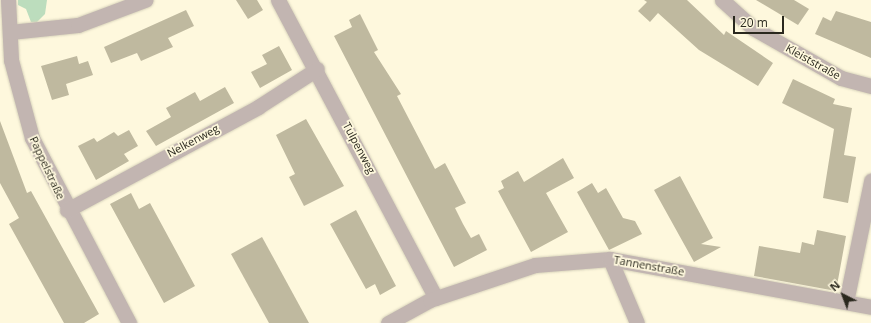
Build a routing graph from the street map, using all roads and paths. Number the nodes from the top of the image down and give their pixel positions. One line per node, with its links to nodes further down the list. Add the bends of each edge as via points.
1 (8, 0): 5 (street, Pappelstraße)
2 (145, 0): 5 (street, via 78,25)
3 (278, 0): 6 (street, Tulpenweg)
4 (722, 0): 7 (street, Kleiststraße, via 754,28 841,78)
5 (10, 32): 9 (street, Pappelstraße, via 11,60 24,114 45,169)
6 (317, 69): 9 (street, Nelkenweg, via 258,107); 11 (street, Tulpenweg)
7 (871, 86)
8 (871, 180): 12 (street)
9 (67, 210): 14 (street, Pappelstraße)
10 (610, 259): 11 (street, Tannenstraße, via 535,265); 12 (street, Tannenstraße); 16 (street)
11 (436, 298): 15 (street, Tannenstraße)
12 (846, 302): 13 (street, Tannenstraße)
13 (871, 307)
14 (129, 323)
15 (388, 323)
16 (637, 323)

